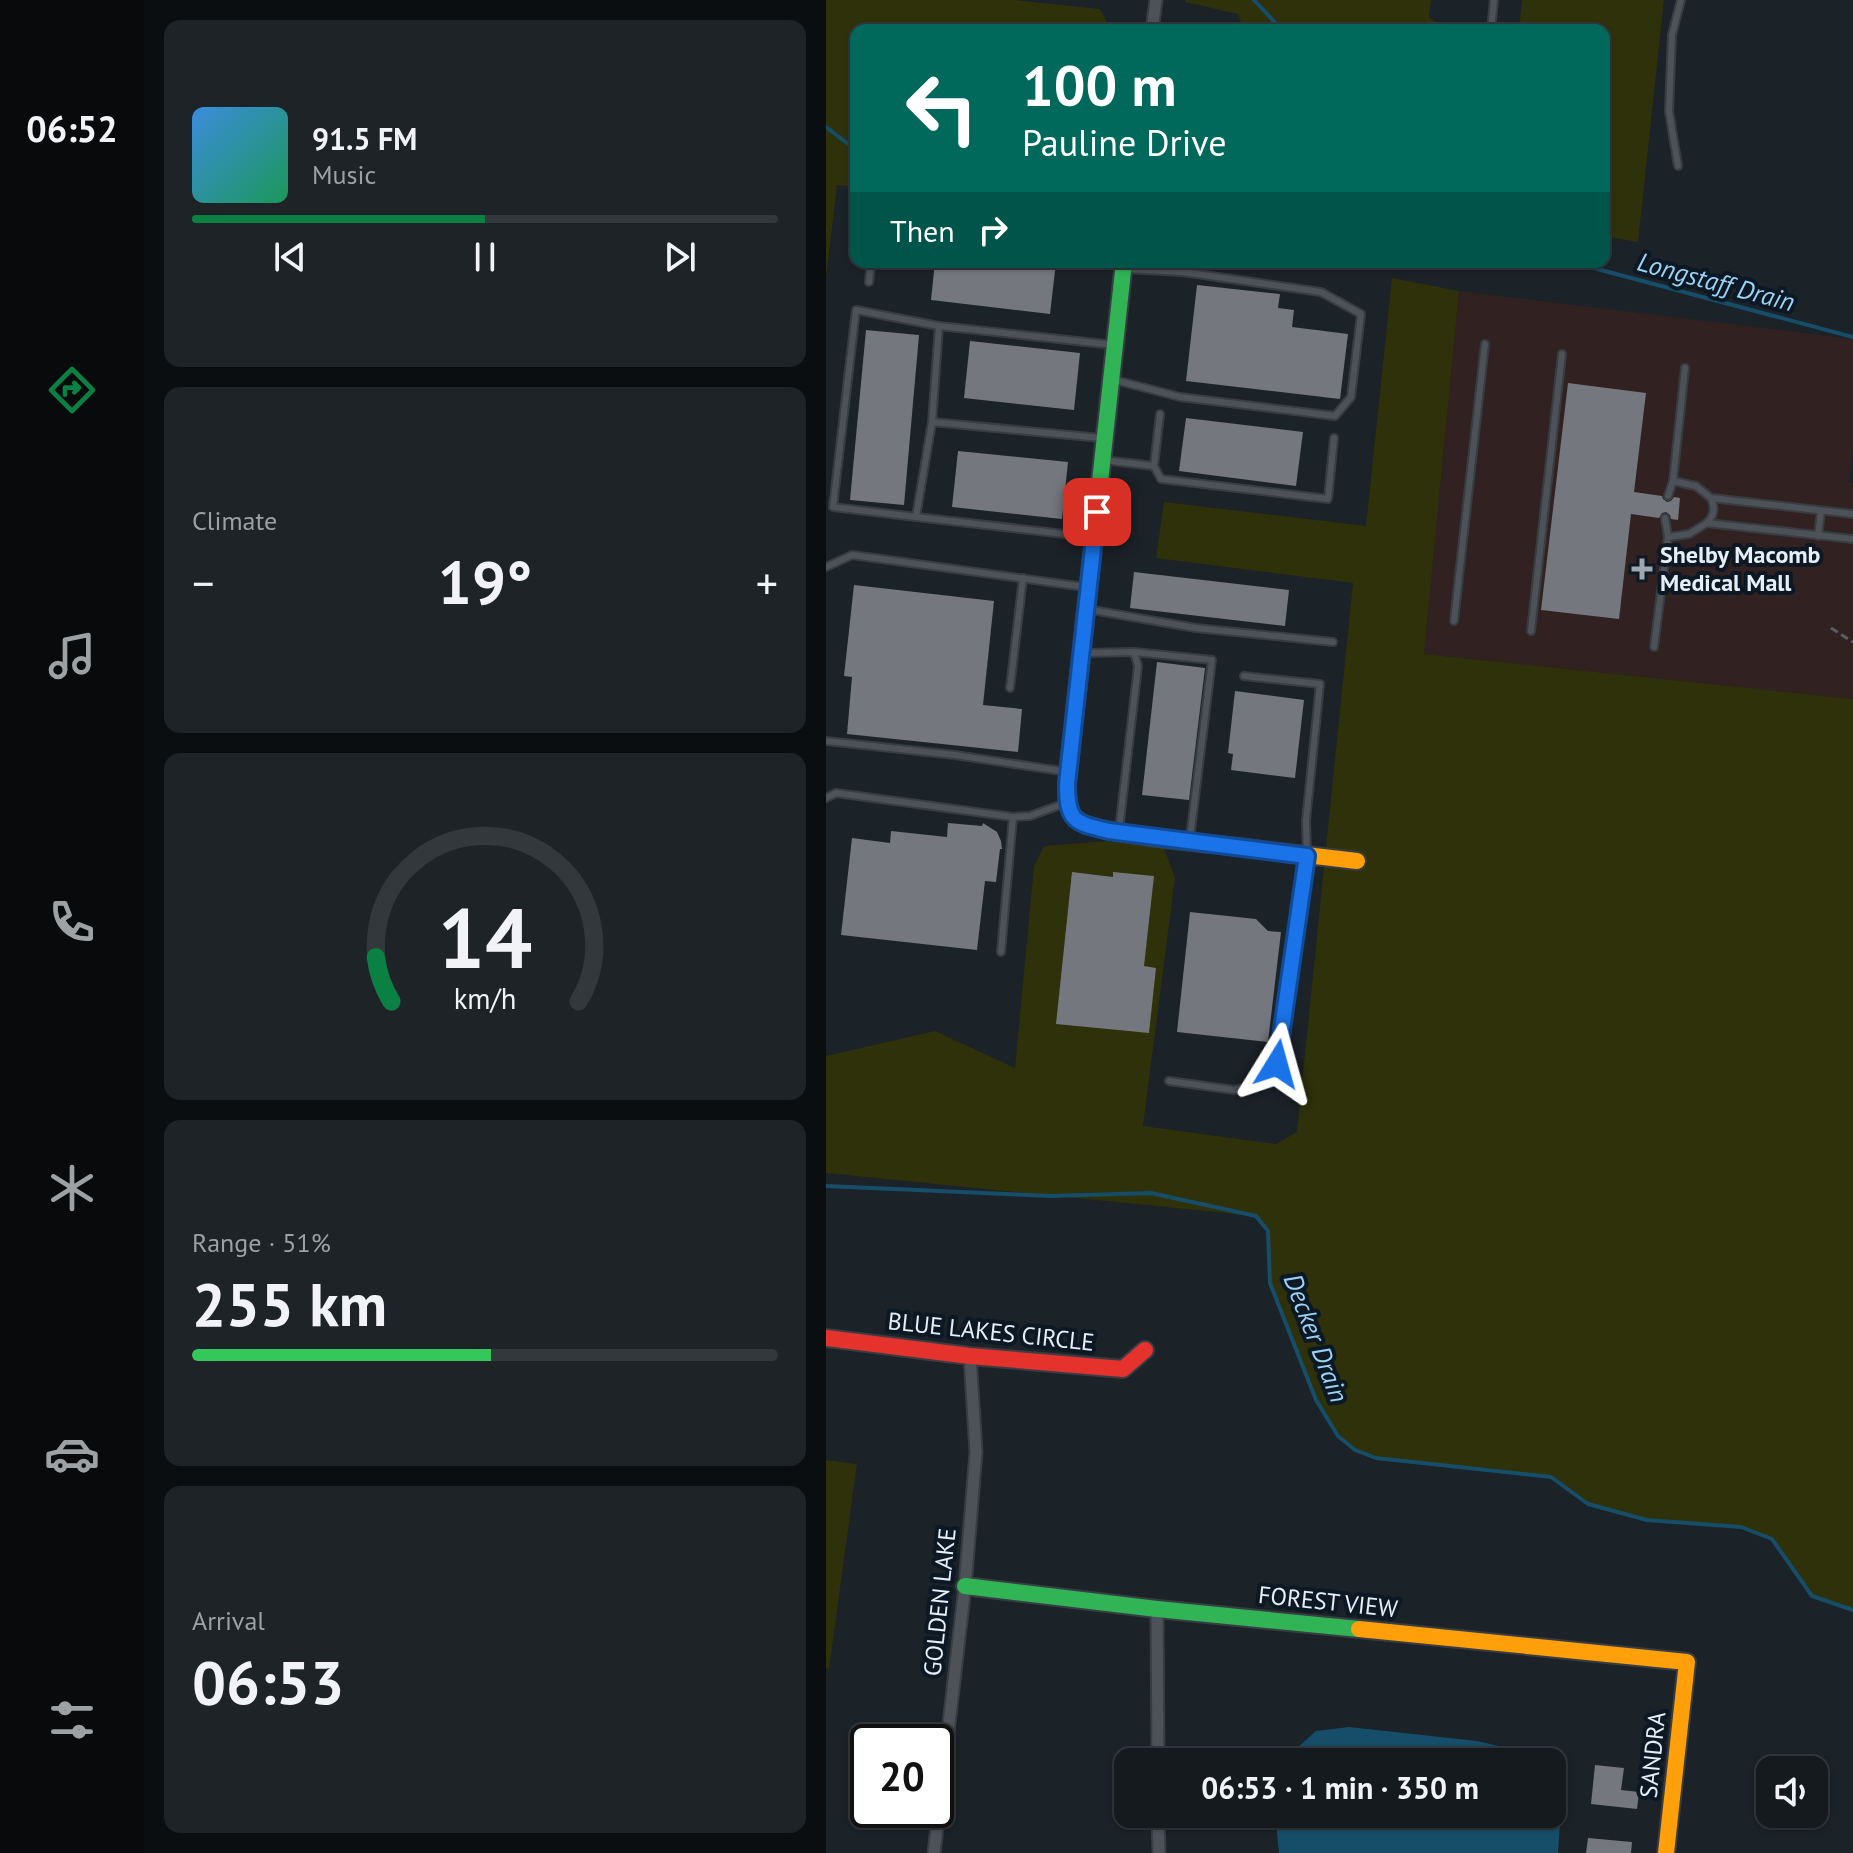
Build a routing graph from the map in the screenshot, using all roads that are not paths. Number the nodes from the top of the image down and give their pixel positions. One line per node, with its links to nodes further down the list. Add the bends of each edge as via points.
1 (1156, 0): 4 (street)
2 (1494, 0): 5 (lane)
3 (1681, 0): 6 (lane, via 1672,35 1669,111)
4 (1153, 24)
5 (1492, 24)
6 (1678, 166)
7 (870, 268): 10 (lane)
8 (1124, 268): 13 (street)
9 (1149, 268): 16 (lane, via 1321,292 1361,314 1351,397 1335,416 1180,397)
10 (869, 282)
11 (939, 326): 13 (lane); 18 (lane); 28 (lane, via 856,310 833,507)
12 (1485, 344): 39 (lane)
13 (1115, 345): 16 (street)
14 (1562, 354): 40 (lane)
15 (1685, 368): 23 (lane)
16 (1111, 379): 19 (street)
17 (1160, 414): 22 (lane)
18 (932, 422): 19 (lane); 28 (lane)
19 (1105, 438): 21 (street)
20 (1334, 438): 22 (lane, via 1328,499 1161,479)
21 (1103, 460): 22 (lane); 33 (street)
22 (1154, 466)
23 (1673, 481): 24 (lane); 25 (lane, via 1696,486)
24 (1668, 496)
25 (1711, 498): 26 (lane); 30 (lane, via 1713,516)
26 (1821, 511): 27 (lane); 31 (lane)
27 (1853, 514)
28 (916, 517): 33 (lane)
29 (1665, 518): 32 (lane)
30 (1707, 523): 31 (lane); 32 (lane, via 1689,534)
31 (1818, 536): 34 (lane)
32 (1668, 537): 42 (lane)
33 (1094, 538): 37 (street)
34 (1853, 539)
35 (826, 567): 36 (lane, via 852,555)
36 (1023, 578): 37 (lane); 46 (lane)
37 (1089, 587): 38 (street)
38 (1086, 609): 41 (lane, via 1196,628); 44 (street)
39 (1454, 621)
40 (1531, 631)
41 (1333, 642)
42 (1654, 647)
43 (1134, 652): 44 (lane); 52 (lane, via 1138,666); 53 (lane, via 1212,660)
44 (1081, 654): 48 (street)
45 (1244, 676): 54 (lane, via 1320,684)
46 (1010, 688)
47 (826, 741): 48 (lane)
48 (1068, 772): 50 (street)
49 (826, 798): 51 (lane, via 836,793)
50 (1070, 810): 51 (lane); 52 (street, via 1088,826)
51 (1013, 817): 56 (lane)
52 (1118, 832): 53 (street)
53 (1189, 841): 54 (street)
54 (1307, 856): 55 (street); 57 (lane, via 1277,1064 1261,1083 1234,1090)
55 (1357, 861)
56 (1001, 952)
57 (1169, 1081)
58 (826, 1338): 60 (street, BLUE LAKES CIRCLE)
59 (1145, 1350): 60 (street, BLUE LAKES CIRCLE, via 1123,1369)
60 (970, 1356): 61 (street, GOLDEN LAKE, via 976,1452)
61 (965, 1586): 62 (street, FOREST VIEW); 66 (street, GOLDEN LAKE)
62 (1157, 1609): 63 (street, FOREST VIEW); 64 (street)
63 (1687, 1662): 68 (street, SANDRA)
64 (1158, 1748)
65 (1158, 1828): 67 (street)
66 (934, 1853)
67 (1159, 1853)
68 (1666, 1853)

